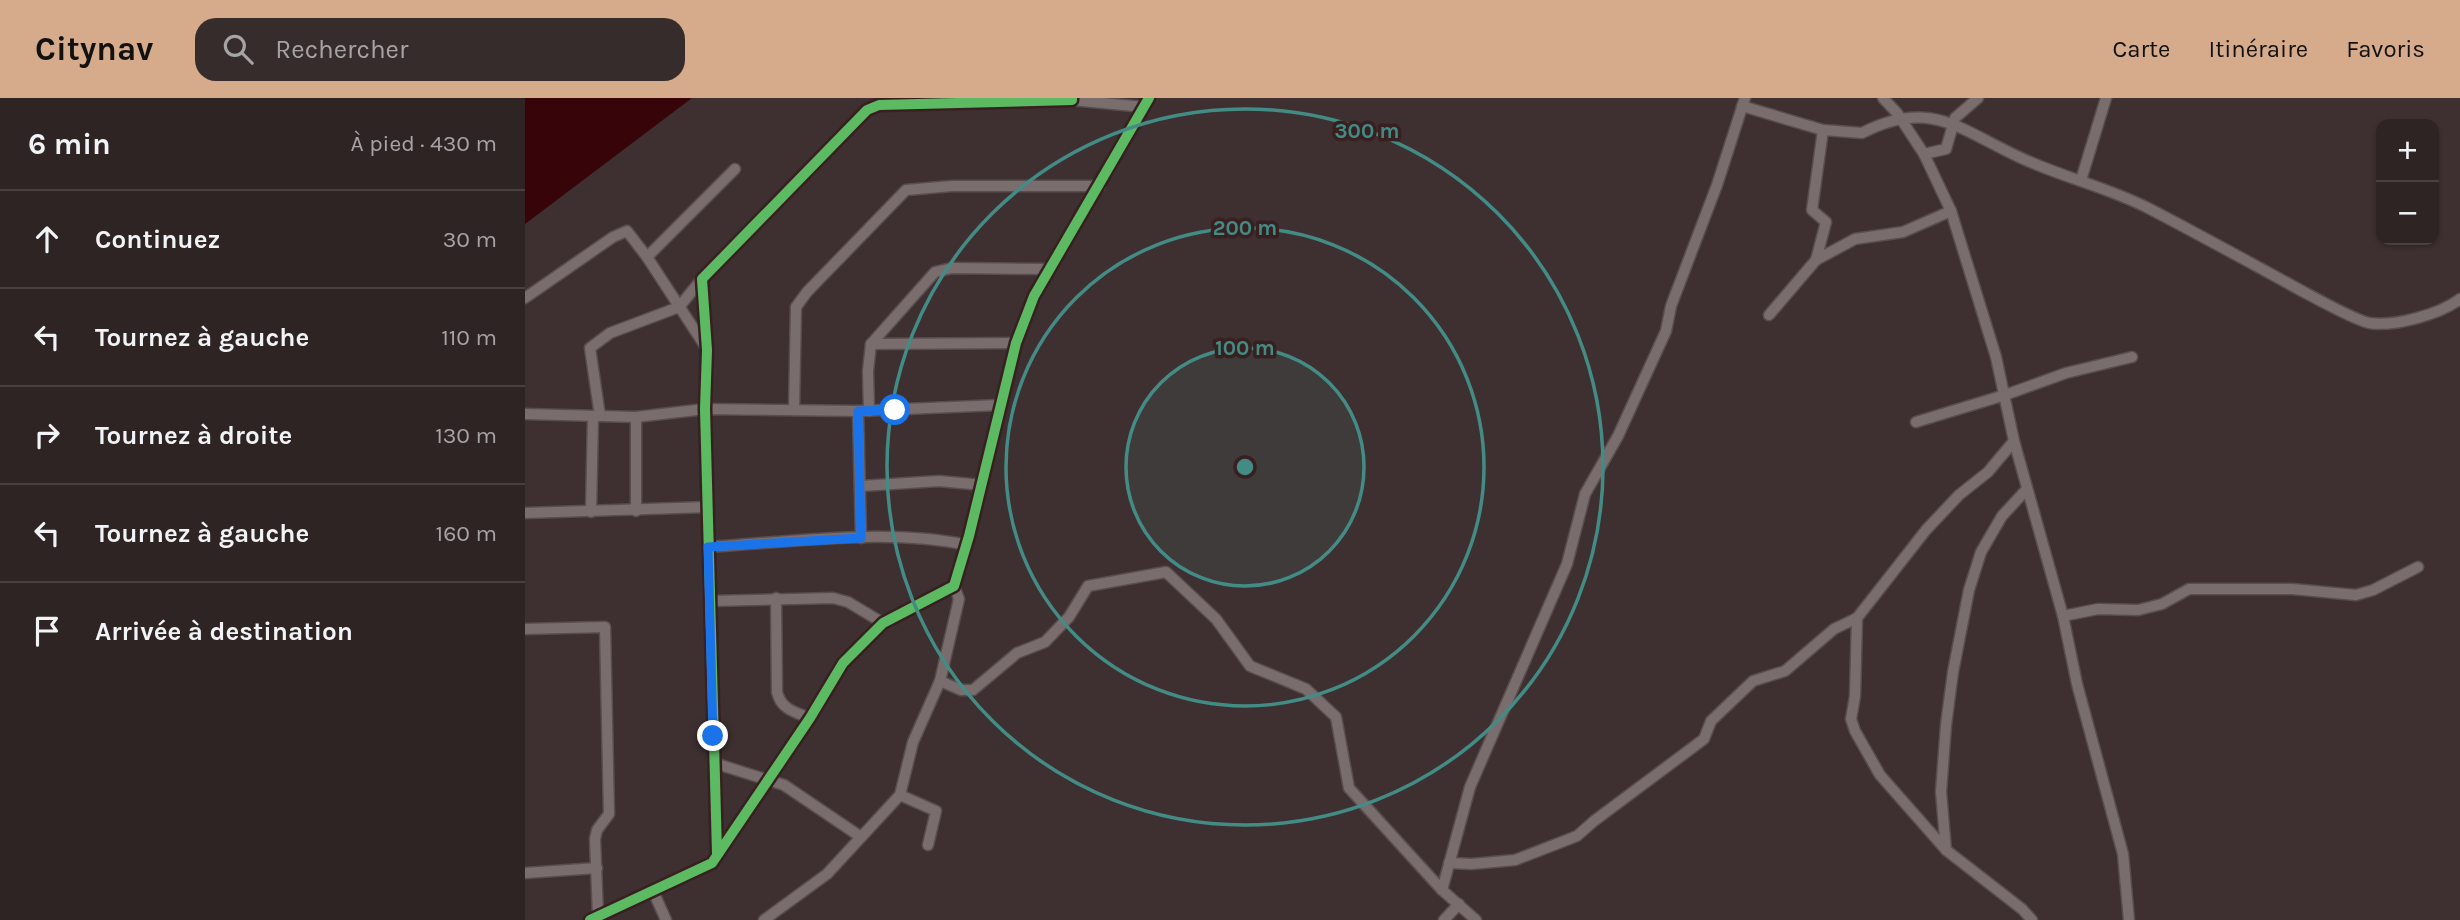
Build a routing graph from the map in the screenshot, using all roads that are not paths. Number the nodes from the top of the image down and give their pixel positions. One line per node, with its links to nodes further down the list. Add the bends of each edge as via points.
1 (1883, 98): 8 (street)
2 (1978, 98): 9 (street)
3 (2106, 98): 13 (street)
4 (1072, 99): 5 (street); 6 (street)
5 (878, 102): 19 (street)
6 (1147, 102): 14 (street)
7 (1744, 102): 10 (street); 65 (street, via 1671,306 1667,331 1585,494 1567,564 1470,787)
8 (1898, 113): 9 (street, via 1924,109); 10 (street, via 1862,133); 11 (street)
9 (1955, 118): 11 (street, via 1946,149); 13 (street, via 2019,157)
10 (1823, 130): 17 (street, via 1812,210 1826,222)
11 (1924, 154): 15 (street)
12 (735, 169): 16 (street)
13 (2081, 180): 21 (street, via 2144,206 2369,323 2409,321)
14 (1100, 186): 18 (street); 31 (street, via 906,190 796,307)
15 (1951, 211): 17 (street, via 1903,233 1855,239); 28 (street)
16 (647, 257): 20 (street, via 627,231); 22 (street)
17 (1816, 260): 23 (street)
18 (1048, 269): 24 (street); 25 (street, via 952,268 935,272)
19 (702, 279): 22 (street); 26 (street)
20 (525, 298)
21 (2460, 299)
22 (679, 307): 26 (street); 34 (street, via 610,333 590,348)
23 (1769, 315)
24 (1016, 343): 25 (street); 29 (street)
25 (871, 344): 32 (street)
26 (707, 350): 30 (street)
27 (2132, 357): 28 (street)
28 (2004, 395): 36 (street); 37 (street)
29 (1000, 405): 32 (street); 38 (street)
30 (705, 409): 31 (street); 35 (street); 41 (street)
31 (794, 410): 32 (street)
32 (863, 411): 39 (street)
33 (525, 414): 34 (street)
34 (596, 417): 35 (street); 43 (street)
35 (636, 417): 42 (street)
36 (1916, 422)
37 (2014, 441): 40 (street); 53 (street, via 1926,530)
38 (982, 485): 39 (street, via 939,481); 46 (street)
39 (861, 486): 45 (street)
40 (2027, 489): 52 (street); 63 (street, via 2002,516 1981,552 1969,590 1946,724 1941,792)
41 (708, 507): 42 (street); 47 (street)
42 (636, 510): 43 (street)
43 (591, 512): 44 (street)
44 (525, 513)
45 (861, 538): 46 (street); 47 (street)
46 (967, 545): 49 (street)
47 (708, 547): 51 (street)
48 (2418, 567): 52 (street, via 2356,595 2292,589 2189,589 2162,604 2138,610 2098,609)
49 (954, 586): 54 (street); 56 (street, via 959,599)
50 (776, 598): 51 (street); 54 (street, via 833,598); 57 (street, via 776,692 782,706)
51 (711, 601): 58 (street)
52 (2063, 616): 77 (street, via 2123,854)
53 (1857, 618): 63 (street, via 1851,719 1855,731 1880,775); 65 (street, via 1834,629 1785,671 1753,681 1711,721 1704,739 1577,836 1515,860)
54 (883, 623): 57 (street, via 843,663)
55 (525, 629): 66 (street, via 605,627 609,814 597,830)
56 (940, 681): 60 (street, via 913,742); 68 (street, via 973,690 1017,653 1045,642 1069,617 1088,586 1166,572 1216,619 1250,666 1306,689 1336,717 1349,788)
57 (810, 719): 59 (street)
58 (714, 763): 59 (street); 64 (street)
59 (769, 780): 61 (street, via 784,785); 64 (street)
60 (900, 795): 61 (street); 62 (street, via 936,811)
61 (861, 837): 73 (street, via 827,874)
62 (928, 845)
63 (1946, 850): 76 (street)
64 (717, 853): 69 (street, via 712,863)
65 (1449, 863): 68 (street)
66 (597, 868): 67 (street); 71 (street)
67 (525, 873)
68 (1442, 890): 70 (street)
69 (653, 891): 71 (street); 72 (street)
70 (1459, 904): 74 (street); 75 (street)
71 (594, 918)
72 (666, 920)
73 (764, 920)
74 (1444, 920)
75 (1476, 920)
76 (2032, 920)
77 (2129, 920)

